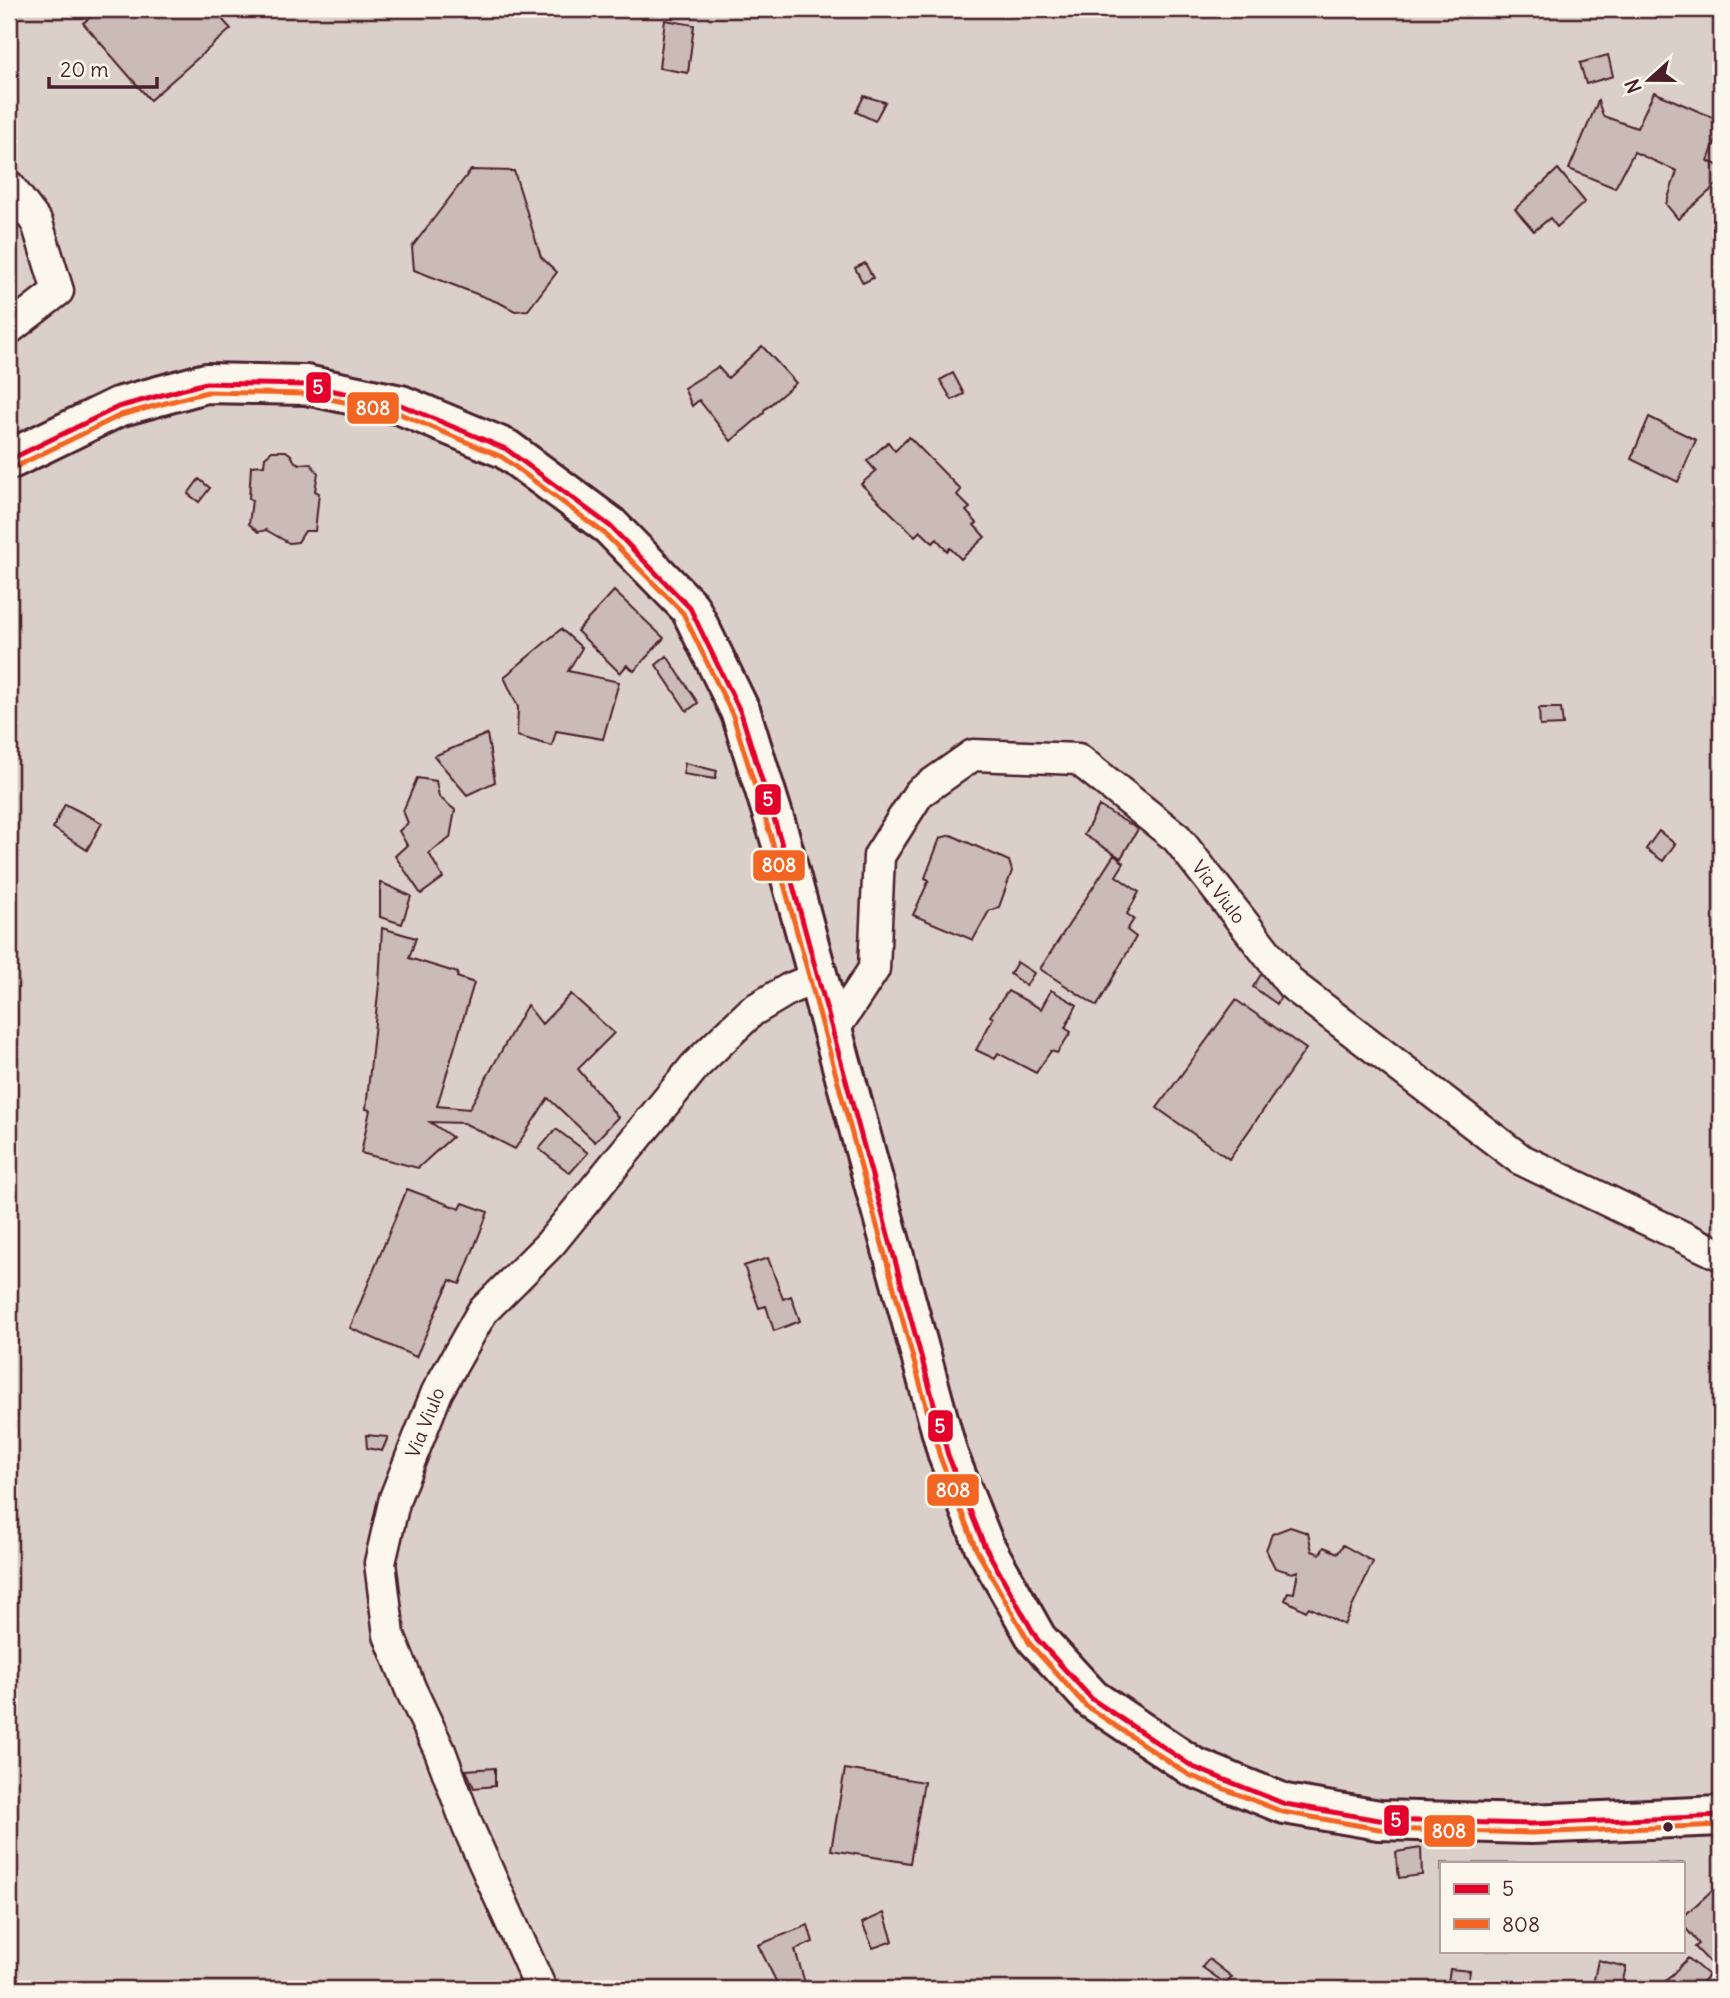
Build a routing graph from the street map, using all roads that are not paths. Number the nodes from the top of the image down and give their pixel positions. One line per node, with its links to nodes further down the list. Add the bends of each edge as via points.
1 (9, 186): 2 (street, via 37,223 58,291)
2 (9, 329)
3 (9, 460): 4 (street, via 118,407 206,383 306,385 401,405 506,449 610,526 690,608 741,713)
4 (818, 977): 5 (street); 8 (street, Via Viulo, via 752,1011 695,1066 550,1244 482,1312 437,1392 395,1498 380,1563 389,1635)
5 (833, 1031): 6 (street, Via Viulo, via 874,969 878,856 919,793 973,755 1078,759 1177,838 1302,993 1520,1159); 7 (street, via 948,1455 984,1545 1037,1639 1092,1699 1194,1767 1285,1804 1379,1820 1531,1824)
6 (1721, 1255)
7 (1721, 1816)
8 (541, 1989)

